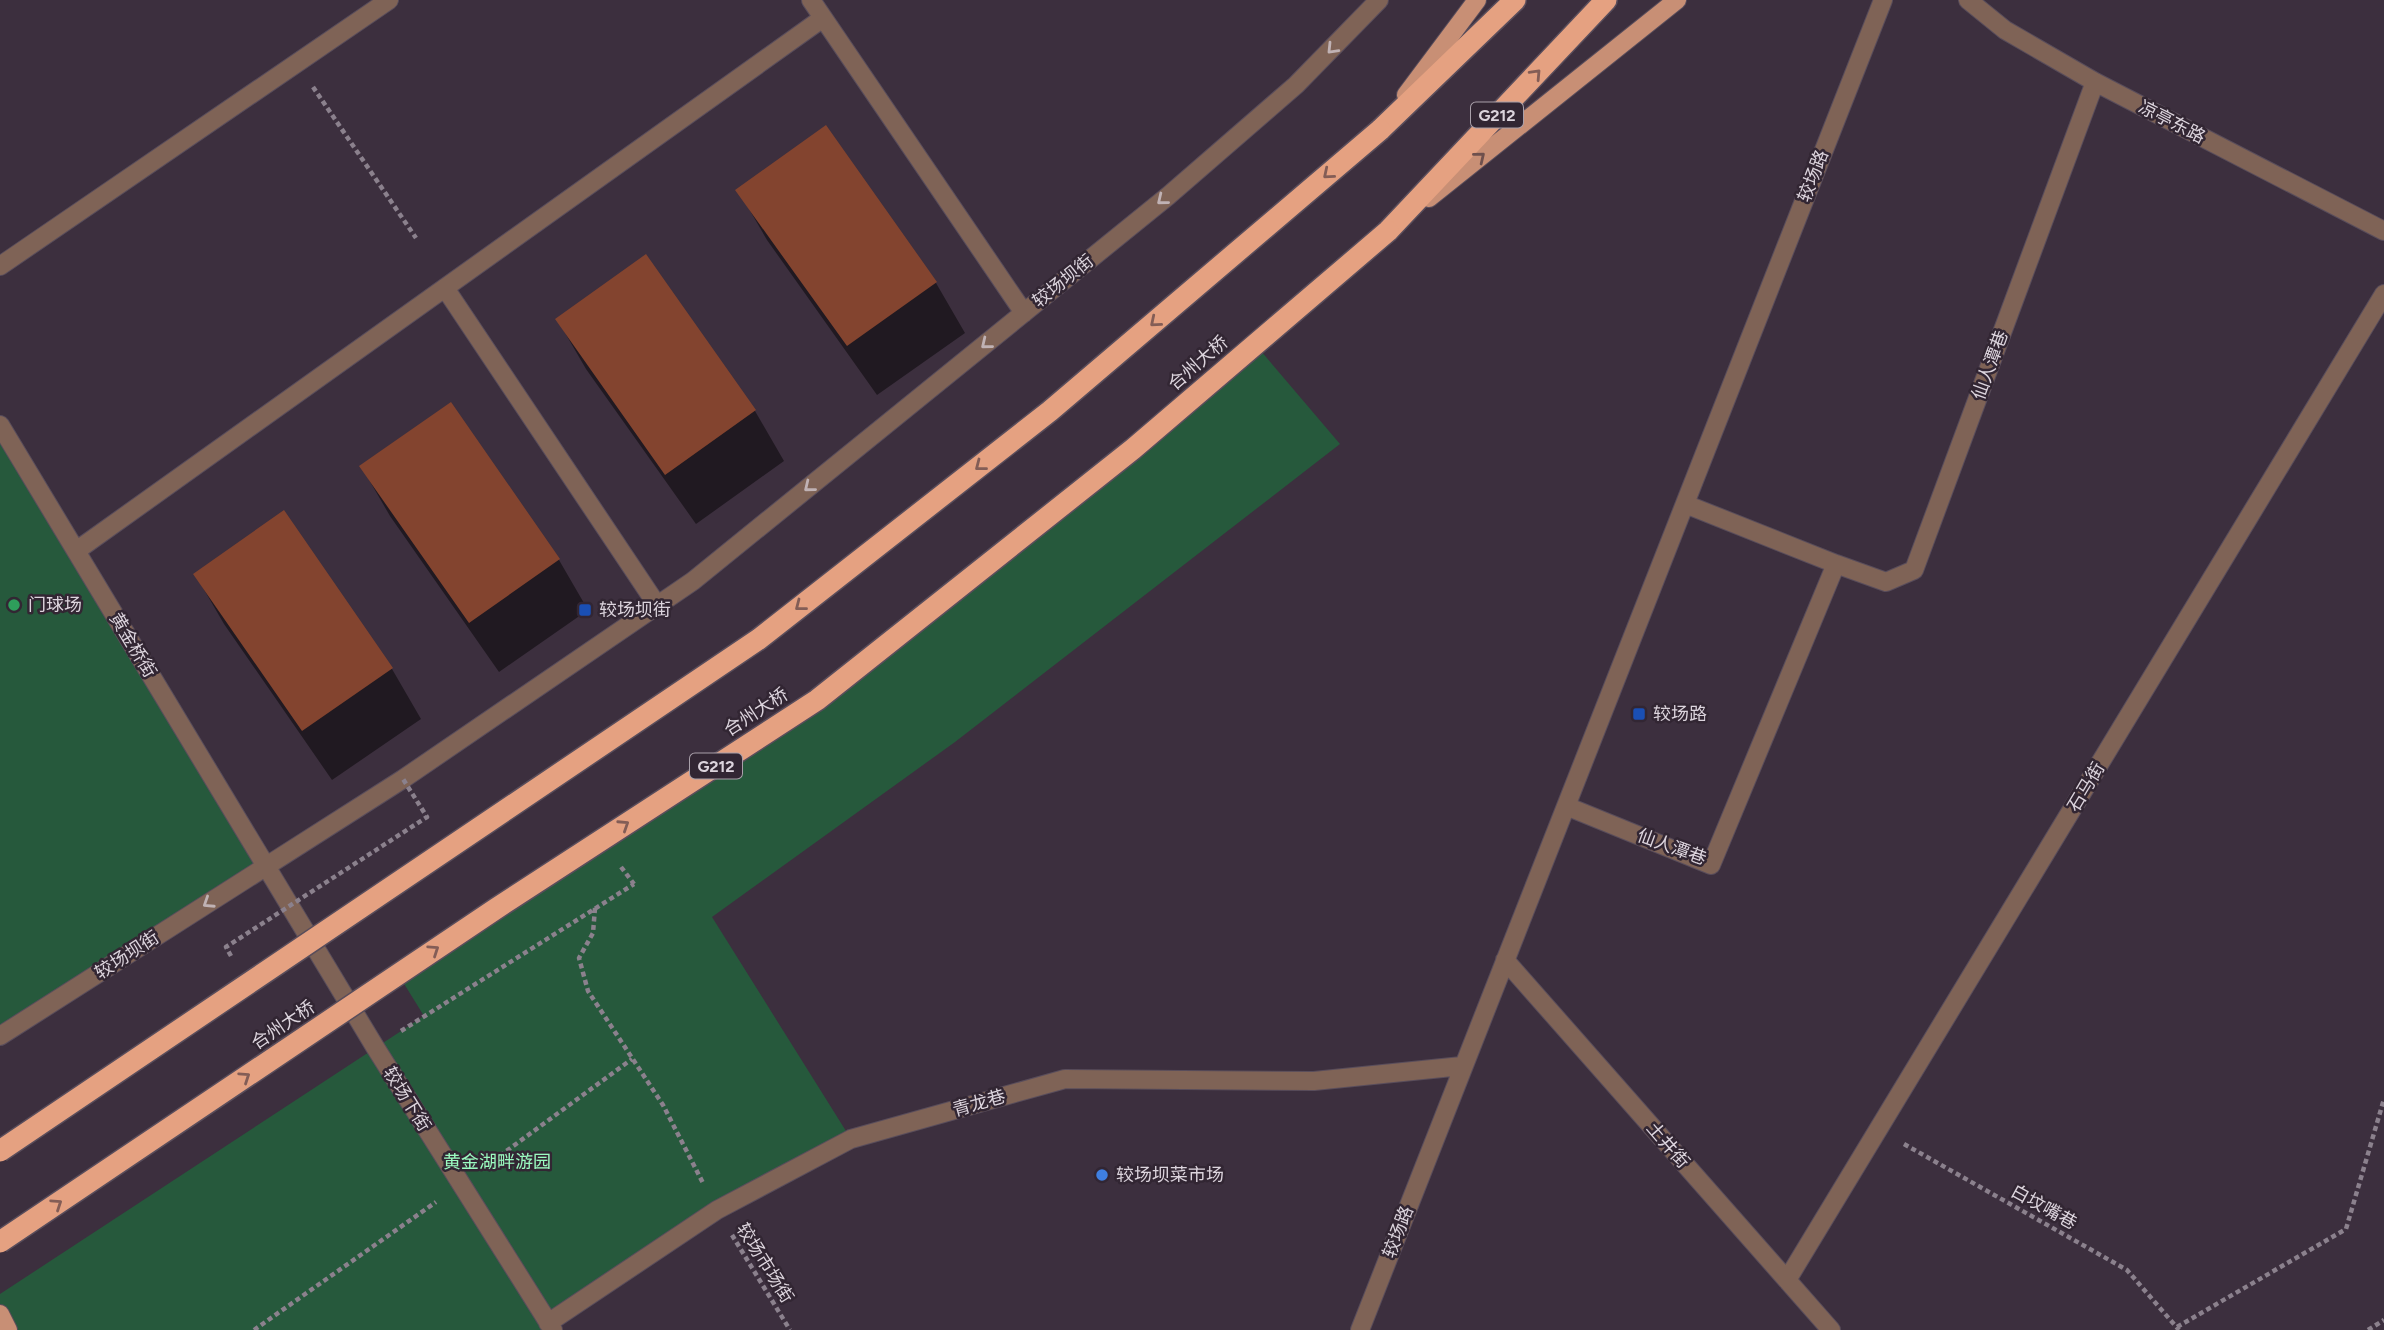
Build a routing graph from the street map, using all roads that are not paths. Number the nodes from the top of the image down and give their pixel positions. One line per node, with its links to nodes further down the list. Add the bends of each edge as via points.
1 (388, 0): 15 (street)
2 (811, 0): 10 (street)
3 (1379, 0): 18 (street, 较场坝街, one-way to 18, via 1296,85)
4 (1477, 0): 12 (main road)
5 (1515, 0): 12 (highway)
6 (1606, 0): 13 (highway, G212, one-way to 6)
7 (1678, 0): 13 (main road, one-way to 7)
8 (1883, 0): 20 (street, 较场路)
9 (1968, 0): 11 (street, 凉亭东路, via 2005,30)
10 (823, 18): 16 (street); 18 (street)
11 (2095, 82): 14 (street, 凉亭东路); 22 (street, 仙人潭巷, via 1914,570 1886,582)
12 (1380, 130): 29 (highway, one-way to 29, bridge, via 1050,411 759,639)
13 (1388, 230): 30 (highway, 合州大桥 / G212, one-way to 13, bridge, via 497,908 817,700 1133,449)
14 (2384, 230)
15 (0, 266)
16 (445, 288): 21 (street); 23 (street)
17 (2384, 294): 31 (street, 石马街)
18 (1024, 313): 23 (street, 较场坝街, one-way to 23, via 693,581)
19 (0, 425): 21 (street, 黄金桥街)
20 (1685, 503): 22 (street, 仙人潭巷); 24 (street, 较场路)
21 (76, 551): 25 (street, 黄金桥街)
22 (1836, 564): 24 (street, 仙人潭巷, via 1712,865)
23 (657, 605): 25 (street, 较场坝街, via 403,779)
24 (1566, 806): 26 (street, 较场路)
25 (266, 866): 27 (street, 较场坝街, one-way to 27); 33 (street, 较场下街)
26 (1505, 960): 28 (street, 较场路); 31 (street, 土井街)
27 (0, 1036)
28 (1462, 1066): 33 (street, 青龙巷, via 1314,1081 1065,1079 851,1139 717,1210); 35 (street, 较场路)
29 (0, 1151)
30 (0, 1242)
31 (1787, 1280): 36 (street, 土井街)
32 (0, 1314): 34 (main road)
33 (551, 1326)
34 (8, 1330)
35 (1360, 1330)
36 (1831, 1330)

